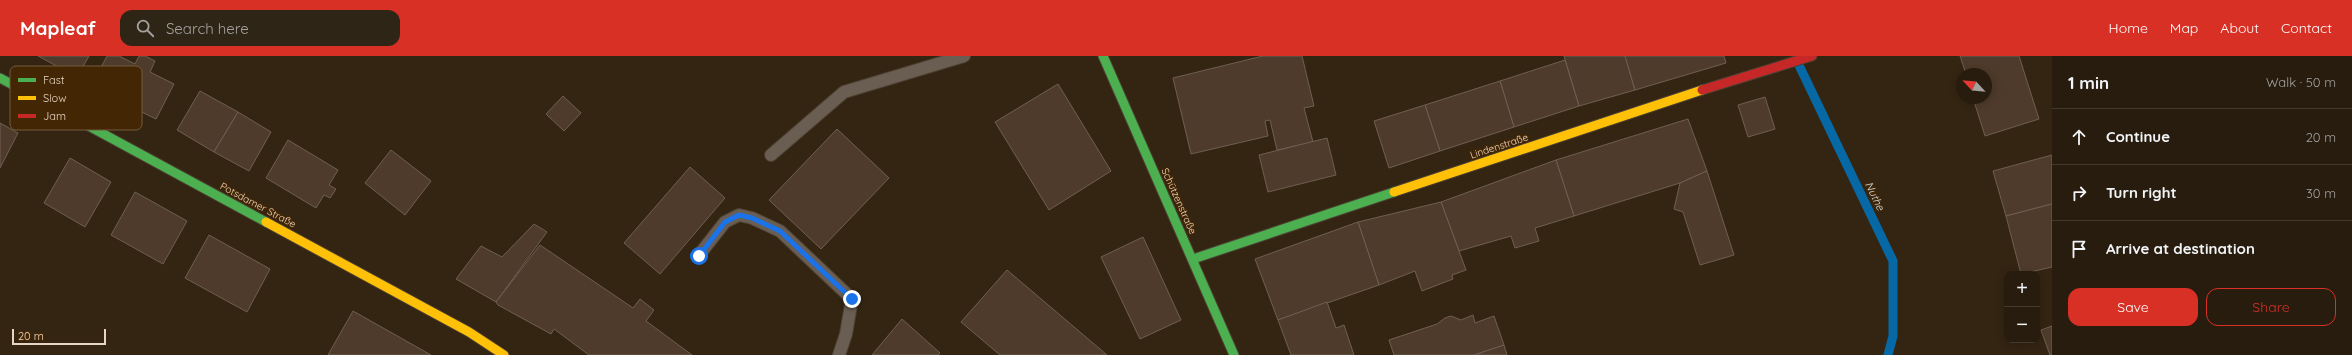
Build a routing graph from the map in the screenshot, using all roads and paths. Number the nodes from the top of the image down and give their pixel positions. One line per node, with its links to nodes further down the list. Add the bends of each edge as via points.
1 (964, 56): 7 (lane, via 844,92)
2 (1103, 56): 9 (street, Schützenstraße)
3 (1812, 56): 9 (street, Lindenstraße)
4 (0, 78): 5 (street, Potsdamer Straße)
5 (10, 83)
6 (96, 130): 10 (street, Potsdamer Straße, via 469,332)
7 (771, 155)
8 (699, 256): 11 (lane, via 725,222 739,215 780,231 852,299 846,334)
9 (1193, 259): 12 (street, Schützenstraße)
10 (504, 355)
11 (839, 355)
12 (1234, 355)

